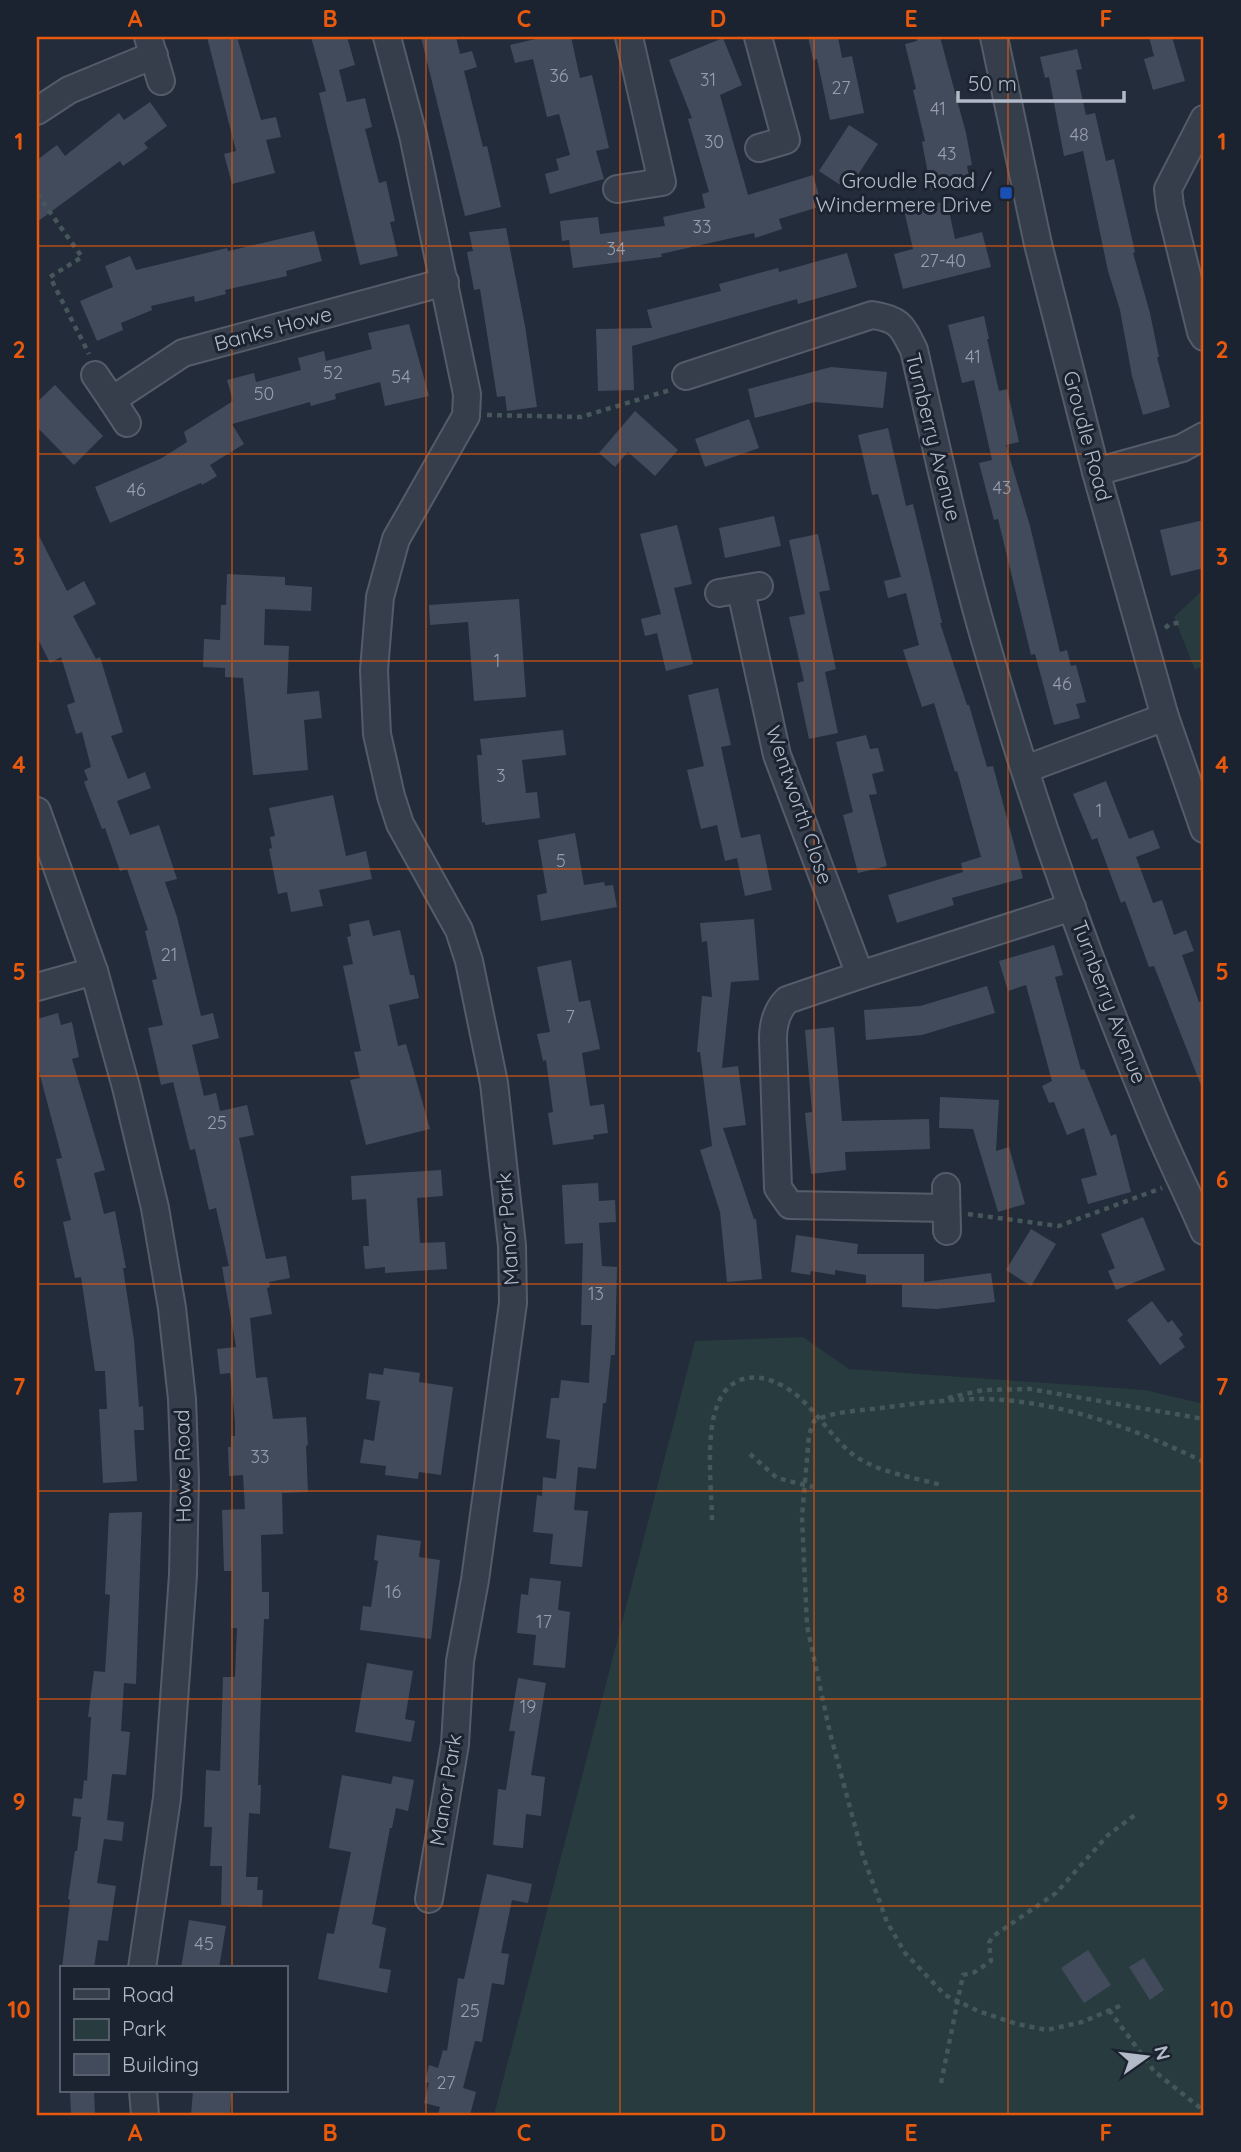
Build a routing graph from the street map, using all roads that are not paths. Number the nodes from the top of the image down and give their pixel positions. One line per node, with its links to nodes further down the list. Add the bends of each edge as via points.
1 (387, 37): 11 (street)
2 (629, 37): 10 (street, via 662,182)
3 (758, 37): 9 (street, via 786,140)
4 (994, 37): 18 (street, Groudle Road, via 1043,267)
5 (151, 46): 6 (street); 7 (street)
6 (161, 81)
7 (37, 111)
8 (1204, 119): 12 (street, via 1168,189)
9 (759, 148)
10 (617, 189)
11 (445, 282): 15 (street, Banks Howe, via 183,353); 30 (street, Manor Park, via 467,394 466,416 396,539 380,597 374,670 377,734 400,824 459,930 469,961 494,1083 512,1246 512,1313 460,1661 455,1744)
12 (1204, 338)
13 (95, 375): 15 (street)
14 (686, 376): 21 (street, Turnberry Avenue, via 872,315 890,317 904,330 914,350 958,542)
15 (112, 400): 16 (street)
16 (127, 423)
17 (1204, 436): 18 (street, via 1182,448)
18 (1096, 472): 20 (street, Groudle Road)
19 (739, 590): 26 (street, Wentworth Close, via 777,755)
20 (1165, 717): 21 (street); 23 (street, Groudle Road)
21 (1026, 769): 24 (street, Turnberry Avenue)
22 (37, 811): 25 (street, Howe Road)
23 (1204, 829)
24 (1072, 907): 26 (street); 29 (street, Turnberry Avenue, via 1152,1116)
25 (94, 971): 27 (street); 31 (street, Howe Road, via 155,1208 182,1399 185,1481 180,1617 167,1798)
26 (860, 975): 28 (street, via 787,1000 773,1025 778,1188 790,1205)
27 (37, 987)
28 (947, 1209)
29 (1204, 1231)
30 (429, 1899)
31 (142, 1966)
32 (143, 2092): 33 (street)
33 (145, 2115)

